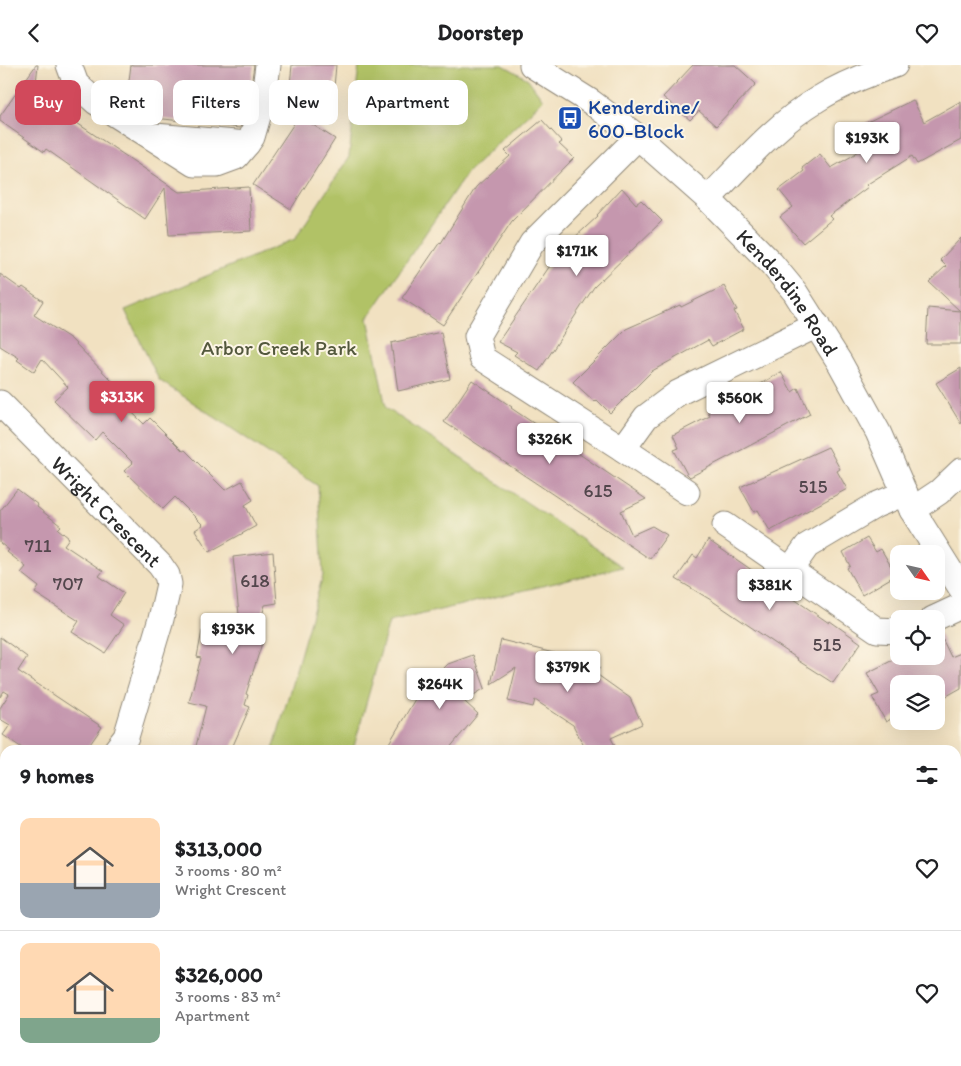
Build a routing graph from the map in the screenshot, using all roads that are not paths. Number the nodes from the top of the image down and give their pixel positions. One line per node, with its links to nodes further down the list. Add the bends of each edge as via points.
1 (69, 65): 2 (street, via 76,84 96,102 194,164 217,164 236,157 252,137 264,96)
2 (268, 65)
3 (532, 65): 5 (street, Kenderdine Road)
4 (895, 65): 6 (street, via 862,76 817,99 778,129)
5 (638, 137): 6 (street, Kenderdine Road); 9 (street, via 532,243 477,336 482,358)
6 (708, 199): 7 (street, Kenderdine Road, via 772,263)
7 (817, 325): 9 (street, via 678,393 646,417); 12 (street, Kenderdine Road, via 878,432)
8 (0, 403): 19 (street, Wright Crescent, via 167,575 170,584 161,619 126,737)
9 (623, 449): 11 (street)
10 (961, 471): 12 (street, via 939,492)
11 (687, 492)
12 (908, 501): 14 (street, via 876,505 807,546); 15 (street, Kenderdine Road)
13 (725, 525): 14 (street)
14 (790, 569): 18 (street, via 877,630)
15 (961, 588)
16 (961, 606): 17 (street)
17 (945, 613)
18 (890, 631)
19 (120, 745)

